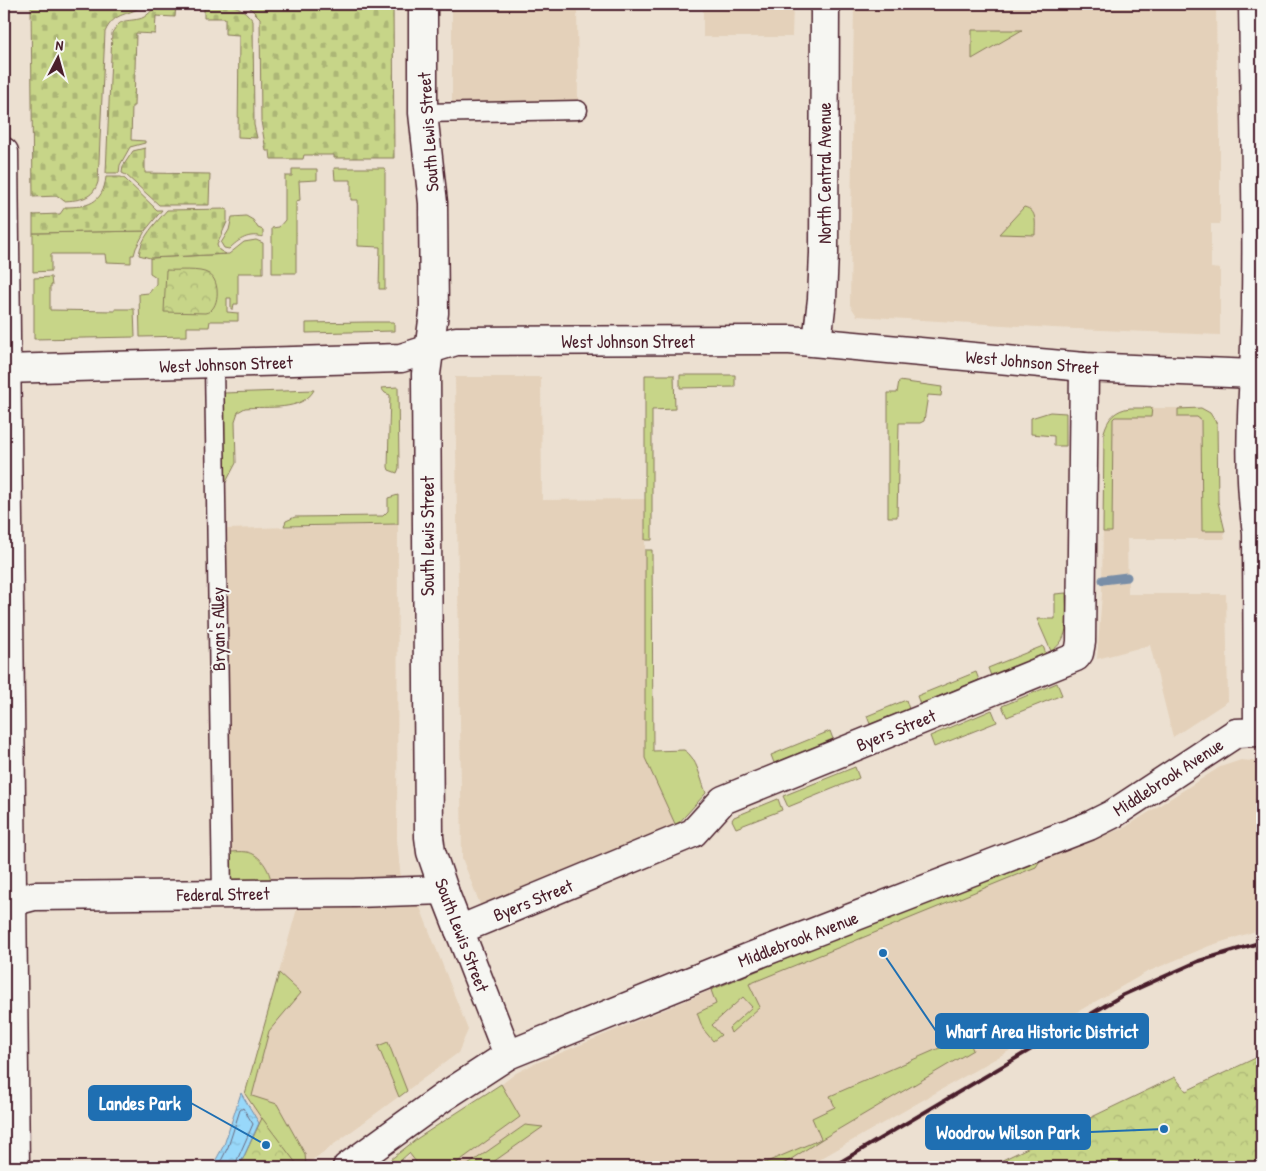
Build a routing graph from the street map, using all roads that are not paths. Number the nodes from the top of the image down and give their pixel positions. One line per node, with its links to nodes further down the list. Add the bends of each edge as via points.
1 (423, 4): 5 (street, South Lewis Street)
2 (825, 4): 8 (street, North Central Avenue, via 823,262)
3 (1253, 4): 6 (street)
4 (578, 110): 5 (lane)
5 (423, 114): 9 (street, South Lewis Street, via 433,203 434,313)
6 (1258, 124): 13 (street, via 1255,337)
7 (4, 152): 12 (street)
8 (818, 342): 9 (street, West Johnson Street, via 456,341); 11 (street, West Johnson Street)
9 (430, 350): 10 (street, West Johnson Street, via 401,358); 14 (street, South Lewis Street, via 426,374 429,830 431,852)
10 (214, 364): 12 (street, West Johnson Street); 15 (lane, Bryan's Alley)
11 (1084, 367): 13 (street, West Johnson Street); 17 (street, Byers Street, via 1081,642 1076,657 723,800 693,833)
12 (5, 369): 16 (street)
13 (1258, 374): 18 (street, Middlebrook Avenue, via 1252,407 1257,532 1258,732 1236,733 1089,826)
14 (444, 890): 15 (street, Federal Street, via 355,898); 17 (street, South Lewis Street)
15 (222, 894): 16 (street, Federal Street, via 34,896)
16 (8, 903): 19 (street)
17 (459, 930): 18 (street, South Lewis Street)
18 (508, 1055): 20 (street, Middlebrook Avenue)
19 (15, 1167)
20 (347, 1167)

